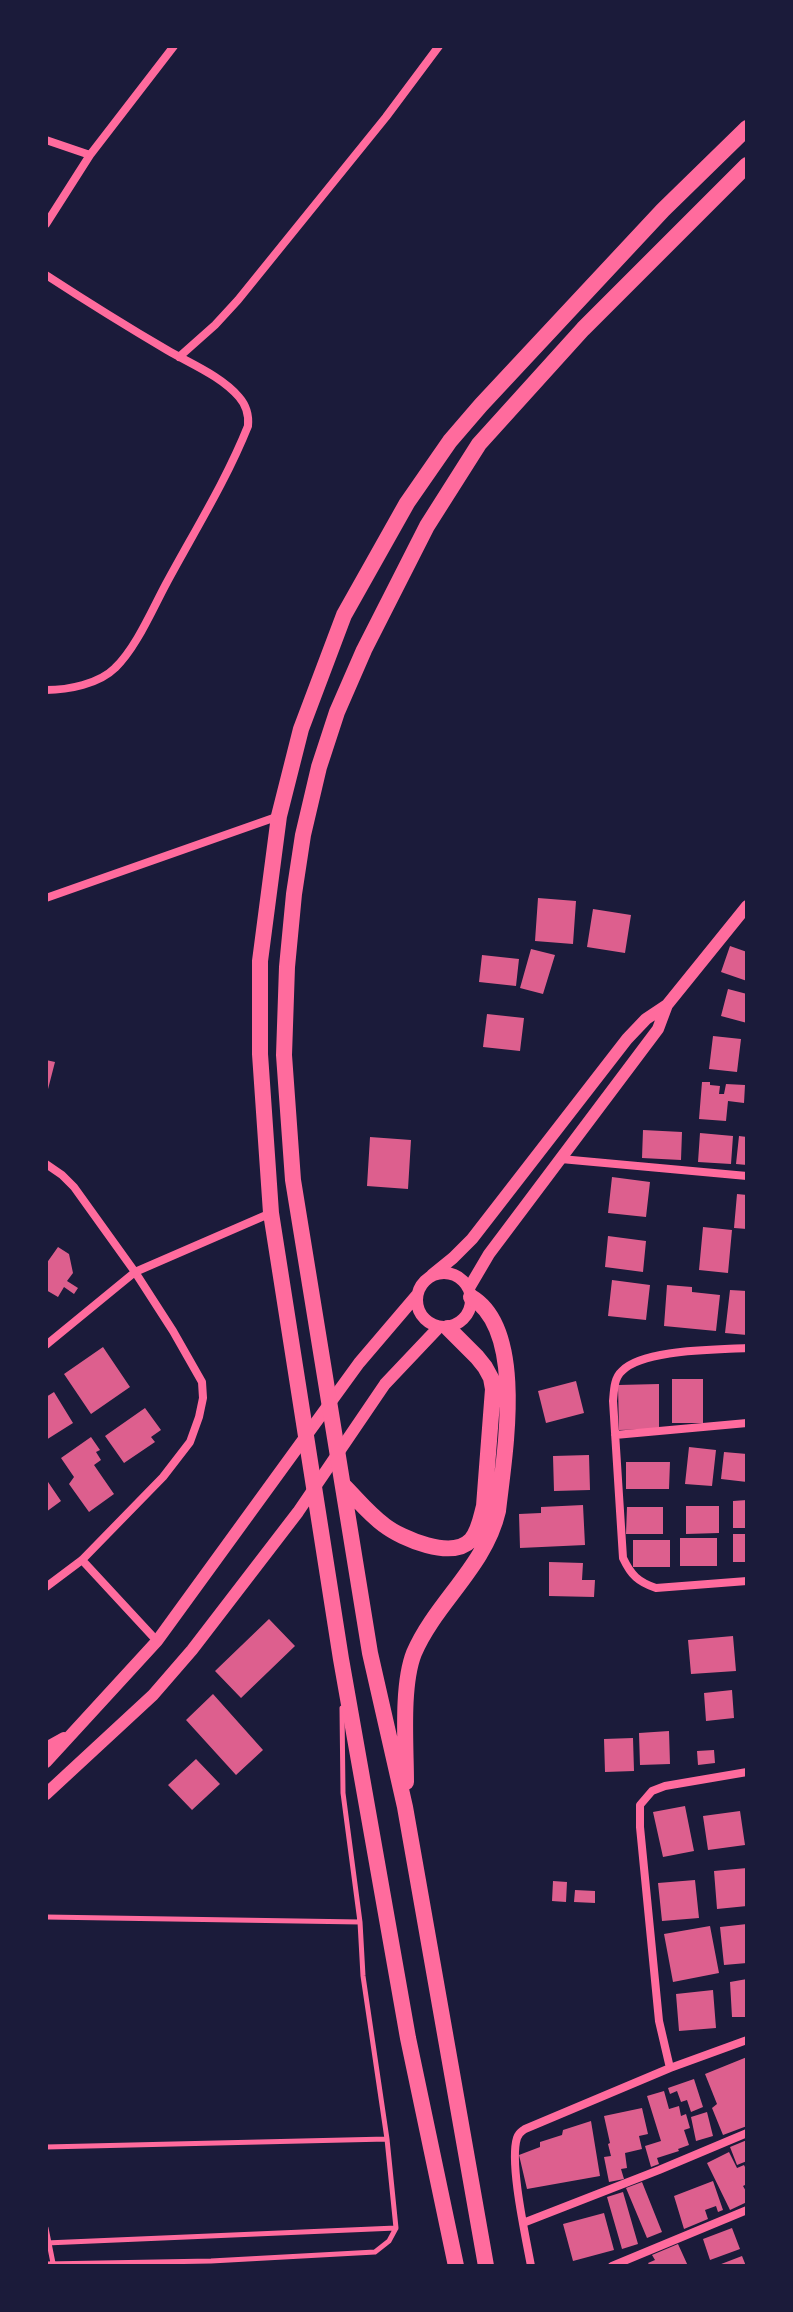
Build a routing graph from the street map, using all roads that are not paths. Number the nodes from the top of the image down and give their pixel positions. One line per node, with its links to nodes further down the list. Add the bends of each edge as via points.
1 (174, 46): 5 (street)
2 (439, 46): 9 (street, via 238,300)
3 (747, 128): 11 (highway, via 481,405 407,503 344,615 301,729)
4 (46, 140): 5 (street)
5 (90, 155): 7 (street)
6 (747, 165): 28 (highway, via 583,329 479,444 427,526 364,650 319,767 294,894 284,1055 293,1180)
7 (46, 224)
8 (46, 275): 9 (street)
9 (179, 357): 10 (street, via 240,398 249,418 244,437 121,661 99,679)
10 (46, 690)
11 (279, 816): 12 (street); 18 (highway, via 260,961 260,1054)
12 (46, 898)
13 (747, 906): 14 (street)
14 (667, 1005): 15 (street, via 658,1029); 20 (street, via 627,1039 472,1239)
15 (561, 1159): 17 (street); 21 (street, via 489,1254)
16 (46, 1164): 19 (street, via 74,1187)
17 (747, 1176)
18 (271, 1213): 19 (street); 33 (highway)
19 (135, 1272): 24 (street); 29 (street, via 187,1353 202,1382 203,1398 190,1442)
20 (432, 1275): 21 (street, via 457,1276); 22 (street)
21 (470, 1292): 23 (street, via 463,1320); 39 (highway, via 493,1318 507,1364 498,1511 482,1553 425,1634 408,1670)
22 (417, 1295): 23 (street, via 419,1312 431,1325); 32 (street, via 359,1363)
23 (443, 1328): 28 (highway, via 485,1367 493,1389 484,1506 472,1540 454,1549 409,1539 386,1527); 38 (street, via 385,1384 298,1512 192,1650 153,1695)
24 (46, 1345)
25 (747, 1348): 27 (street, via 651,1357 620,1371 614,1383)
26 (747, 1423): 27 (street)
27 (615, 1435): 30 (street, via 623,1558 631,1574 656,1588)
28 (343, 1485): 39 (highway, via 370,1653)
29 (82, 1560): 31 (street); 32 (street)
30 (747, 1581)
31 (46, 1587)
32 (157, 1641): 34 (street)
33 (341, 1659): 41 (lane, via 343,1793); 54 (highway, via 408,2038)
34 (74, 1732): 35 (street); 36 (street)
35 (46, 1748)
36 (46, 1762)
37 (747, 1772): 43 (street, via 665,1786 640,1805 659,2021)
38 (46, 1794)
39 (405, 1807): 55 (highway)
40 (46, 1917): 41 (lane)
41 (360, 1922): 45 (lane)
42 (747, 2040): 43 (street)
43 (670, 2068): 48 (street, via 519,2133 516,2159)
44 (747, 2133): 48 (street)
45 (387, 2139): 46 (lane); 50 (lane)
46 (46, 2147)
47 (747, 2210): 57 (street)
48 (523, 2223): 56 (street)
49 (46, 2228): 51 (lane)
50 (396, 2228): 51 (lane); 52 (lane, via 375,2252)
51 (47, 2243): 53 (lane)
52 (211, 2263): 53 (lane)
53 (49, 2264)
54 (456, 2266)
55 (486, 2266)
56 (531, 2266)
57 (612, 2266)

